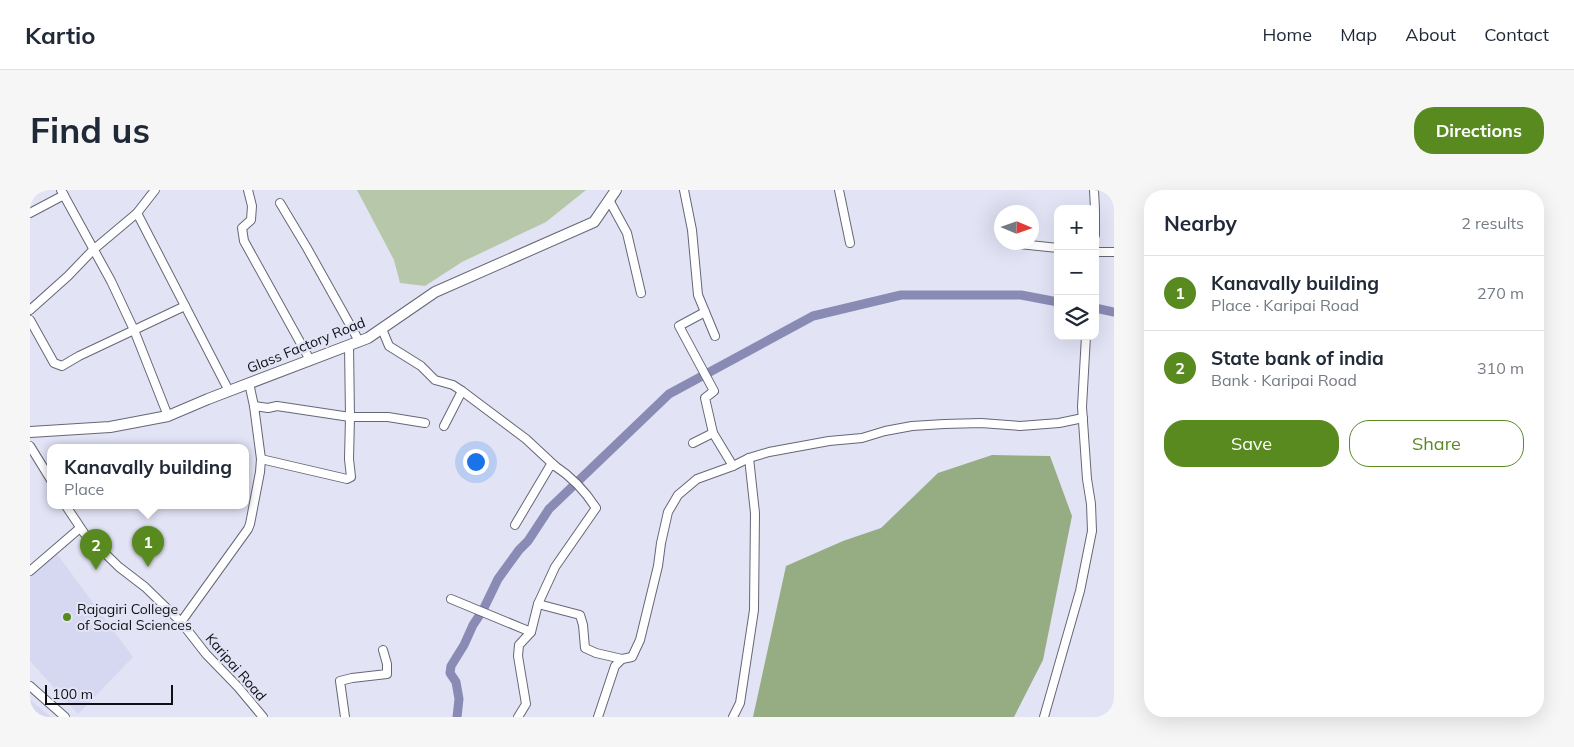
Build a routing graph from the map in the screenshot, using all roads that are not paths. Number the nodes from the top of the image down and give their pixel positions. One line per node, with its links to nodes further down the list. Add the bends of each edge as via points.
1 (248, 190): 29 (street, via 251,220 242,228 244,241)
2 (616, 190): 8 (main road, Glass Factory Road)
3 (684, 190): 22 (street, via 692,230 698,295)
4 (839, 190): 13 (street)
5 (1094, 190): 10 (street)
6 (153, 191): 12 (street)
7 (62, 192): 11 (street); 16 (street)
8 (609, 200): 19 (street, via 627,233); 24 (main road, Glass Factory Road, via 594,222 435,292)
9 (280, 203): 28 (street, via 307,248)
10 (1095, 205)
11 (30, 213)
12 (137, 213): 16 (street); 20 (street)
13 (850, 244)
14 (1039, 246): 15 (street)
15 (1054, 248)
16 (93, 250): 21 (street); 25 (street)
17 (1099, 252): 18 (street)
18 (1114, 252)
19 (641, 293)
20 (185, 306): 25 (street); 31 (street)
21 (30, 310)
22 (705, 312): 26 (street); 40 (street, via 679,326 714,391 705,398)
23 (30, 320): 25 (street, via 54,363 62,366)
24 (382, 328): 28 (main road, Glass Factory Road); 32 (street, via 389,346 421,366 435,380)
25 (134, 330): 34 (street)
26 (715, 336)
27 (1086, 340): 36 (street)
28 (354, 343): 29 (main road, Glass Factory Road); 35 (street)
29 (310, 360): 30 (main road, Glass Factory Road)
30 (249, 383): 31 (main road, Glass Factory Road); 33 (street)
31 (229, 391): 34 (main road, Glass Factory Road)
32 (462, 391): 38 (street); 45 (street, via 526,439)
33 (254, 406): 35 (street, via 277,406); 44 (street)
34 (168, 416): 39 (main road, Glass Factory Road, via 110,427)
35 (350, 417): 37 (street, via 388,417); 44 (street, via 348,459 351,478)
36 (1083, 418): 43 (street, via 1020,426 981,423 912,426); 65 (street, via 1092,531 1080,591)
37 (425, 423)
38 (444, 426)
39 (30, 432)
40 (714, 433): 41 (street); 46 (street)
41 (693, 442)
42 (30, 446): 47 (street)
43 (750, 458): 46 (street); 64 (street, via 755,514 754,610 740,703)
44 (261, 459): 54 (street, via 248,529)
45 (555, 466): 49 (street, via 550,466); 53 (street, via 568,474 596,508 556,567)
46 (733, 466): 57 (street, via 697,479 678,495 668,512 640,640 632,657)
47 (47, 475)
48 (68, 509): 50 (street, Karipai Road)
49 (515, 525)
50 (80, 528): 51 (street); 54 (street, Karipai Road)
51 (30, 571)
52 (451, 599): 55 (street)
53 (538, 604): 55 (street); 57 (street, via 580,615 585,648)
54 (181, 622): 60 (street, Karipai Road)
55 (531, 632): 62 (street, via 518,645 526,704)
56 (383, 650): 61 (street, via 387,674 340,681)
57 (622, 659): 63 (street, via 614,666)
58 (30, 686): 59 (street)
59 (65, 717)
60 (263, 717)
61 (345, 717)
62 (518, 717)
63 (598, 717)
64 (733, 717)
65 (1044, 717)

